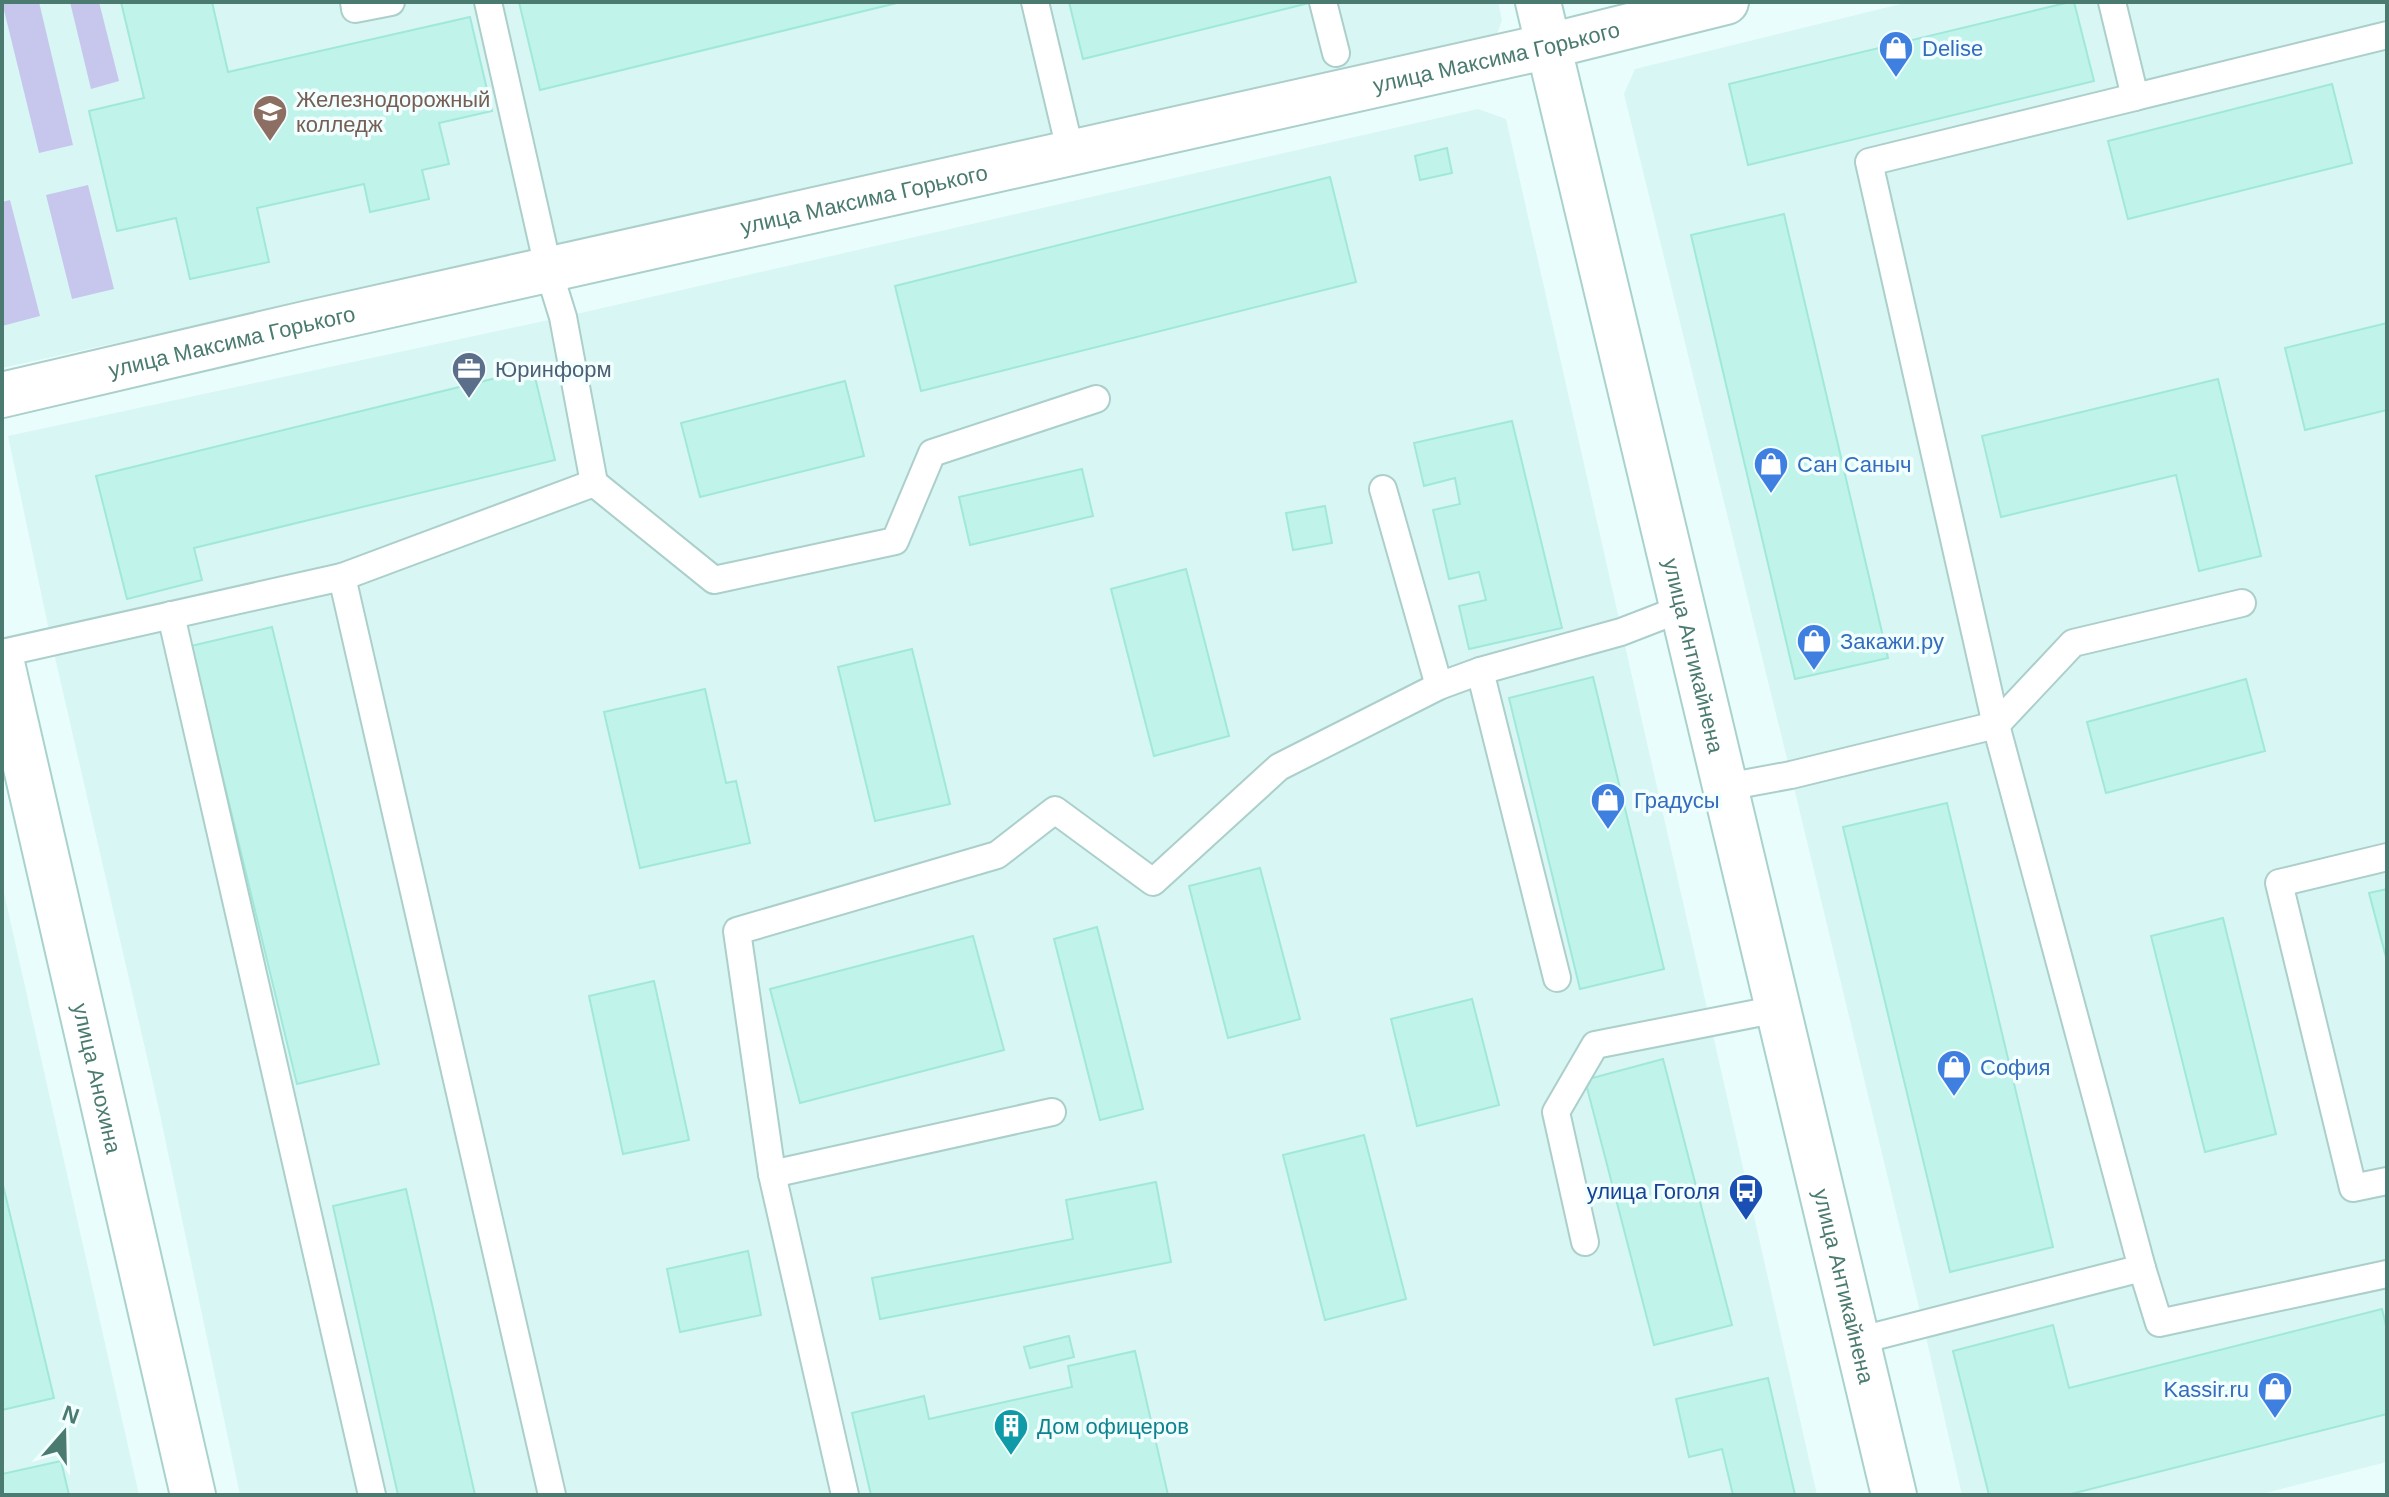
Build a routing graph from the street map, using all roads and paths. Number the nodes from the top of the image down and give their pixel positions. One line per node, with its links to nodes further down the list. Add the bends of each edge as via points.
1 (354, 2): 2 (lane, via 355,9)
2 (391, 2)
3 (488, 2): 14 (lane)
4 (1035, 2): 13 (lane)
5 (1323, 2): 11 (lane)
6 (1538, 2): 10 (street, улица Антикайнена)
7 (1726, 2): 10 (street, улица Максима Горького)
8 (2112, 2): 12 (lane)
9 (2387, 35): 12 (lane)
10 (1549, 46): 13 (street, улица Максима Горького); 21 (street, улица Антикайнена)
11 (1336, 53)
12 (2135, 97): 27 (lane, via 1869,162)
13 (1071, 154): 14 (street, улица Максима Горького)
14 (549, 272): 15 (street, улица Максима Горького); 17 (lane, via 563,317)
15 (2, 395)
16 (1096, 399): 17 (lane, via 932,453 895,541 714,580)
17 (594, 483): 19 (lane)
18 (1383, 489): 26 (lane)
19 (342, 577): 22 (lane); 42 (lane)
20 (2242, 603): 27 (lane, via 2073,643)
21 (1683, 608): 25 (lane, via 1621,632); 29 (street, улица Антикайнена)
22 (171, 615): 23 (lane); 41 (lane)
23 (2, 653)
24 (2, 663): 28 (street, улица Анохина)
25 (1480, 671): 26 (lane); 31 (lane)
26 (1439, 686): 34 (lane, via 1279,767 1153,882 1055,810 997,855 737,931)
27 (1996, 725): 29 (lane); 37 (lane)
28 (13, 763): 40 (street, улица Анохина)
29 (1726, 787): 32 (street, улица Антикайнена)
30 (2387, 857): 35 (lane, via 2279,883 2353,1188)
31 (1557, 978)
32 (1778, 1009): 36 (lane, via 1595,1045 1556,1112); 39 (street, улица Антикайнена)
33 (1052, 1112): 34 (lane)
34 (772, 1174): 43 (lane)
35 (2387, 1181)
36 (1585, 1242)
37 (2142, 1268): 38 (lane, via 2159,1323); 39 (lane)
38 (2387, 1274)
39 (1857, 1341): 44 (street, улица Антикайнена)
40 (193, 1495)
41 (372, 1495)
42 (552, 1495)
43 (845, 1495)
44 (1894, 1495)

